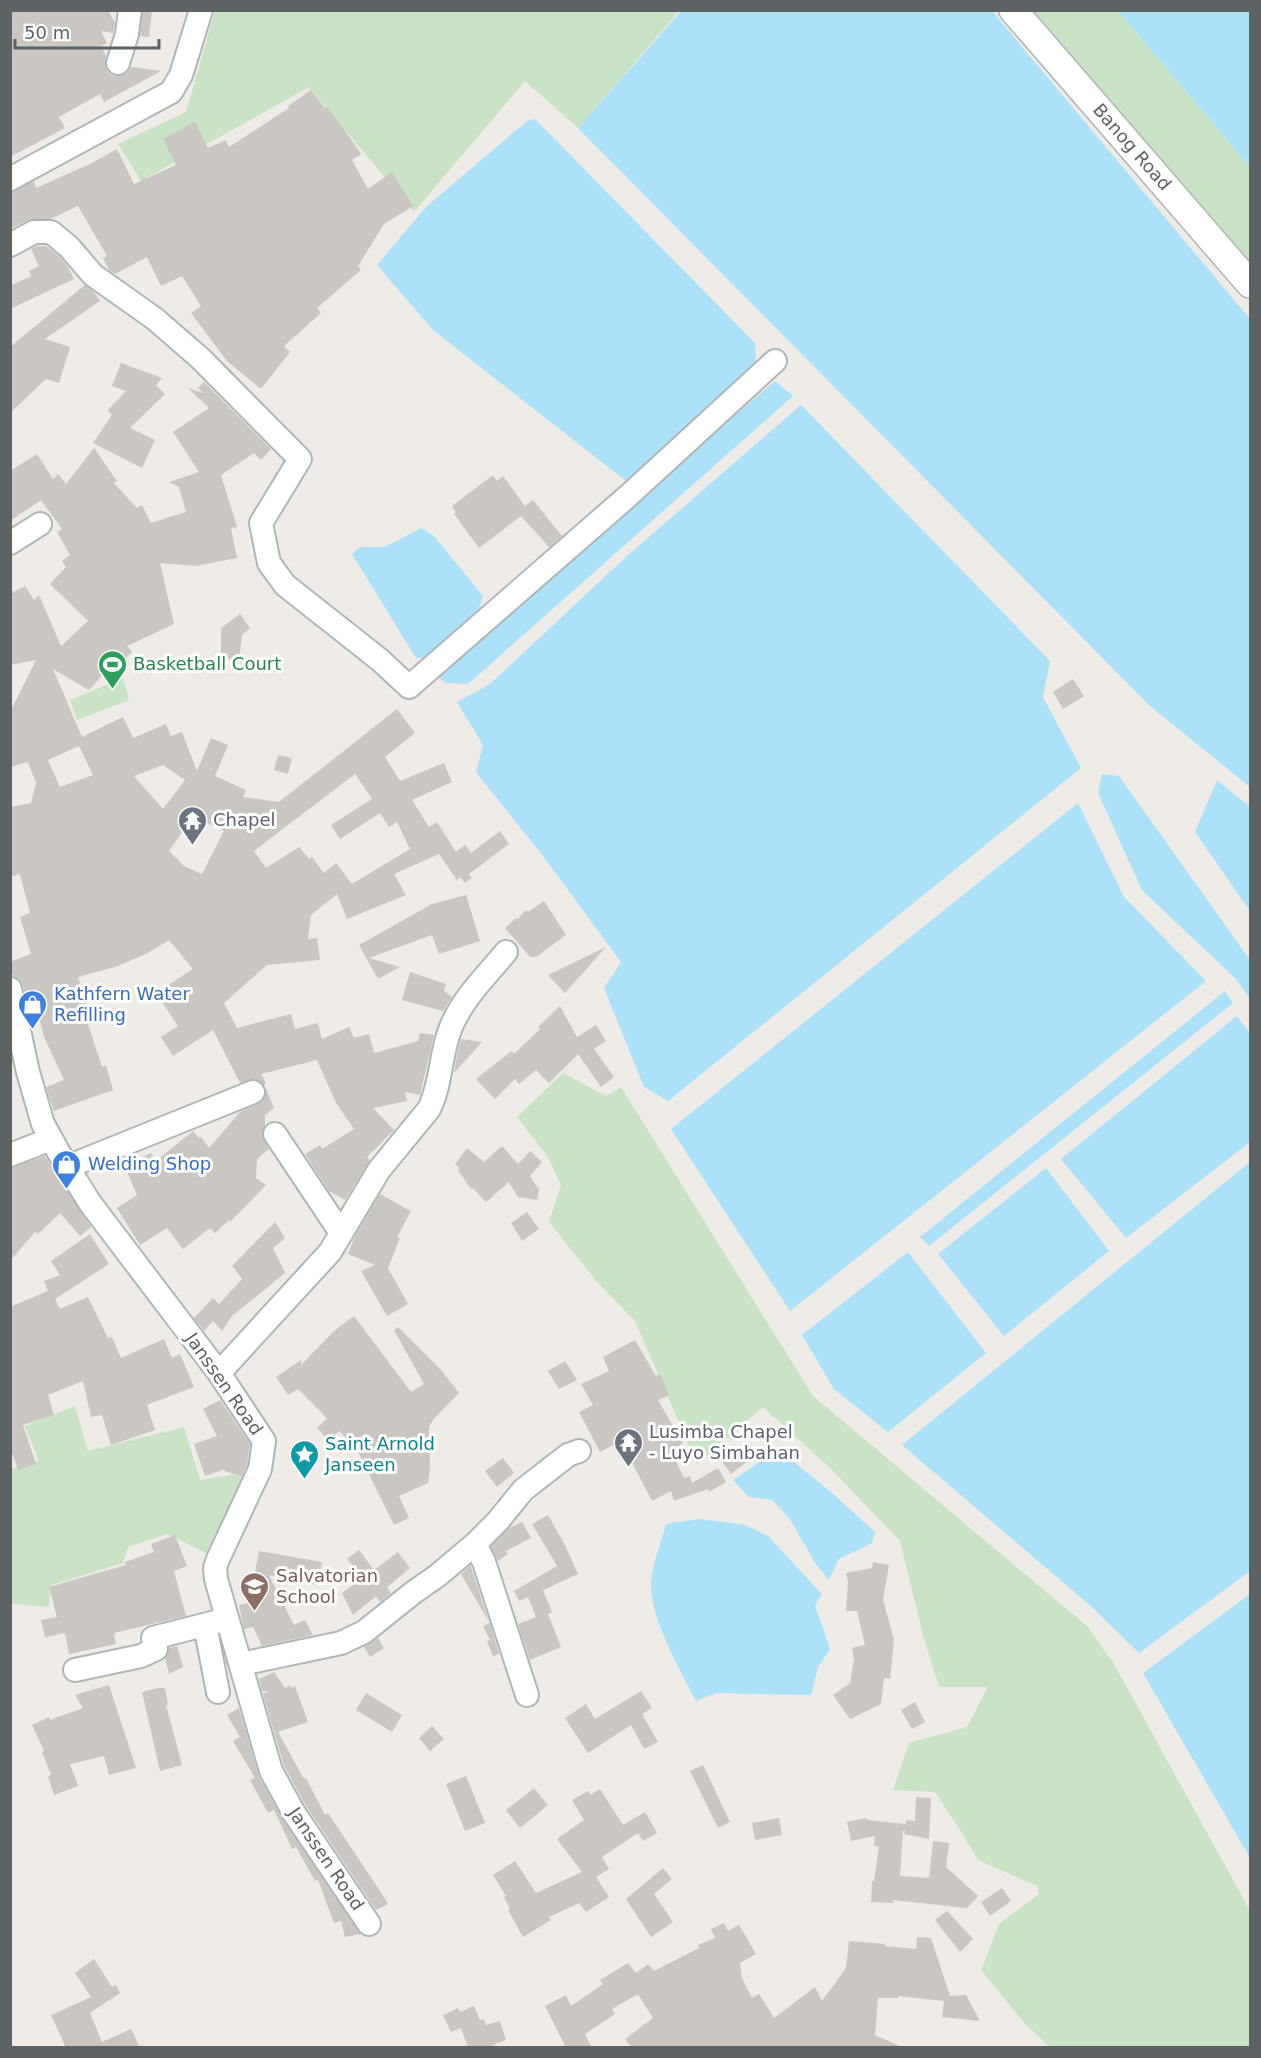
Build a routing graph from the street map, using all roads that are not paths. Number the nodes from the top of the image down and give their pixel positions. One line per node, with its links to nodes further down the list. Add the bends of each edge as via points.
1 (130, 10): 4 (street)
2 (201, 10): 5 (street, via 181,75 171,92)
3 (1013, 10): 7 (street, Banog Road)
4 (118, 63)
5 (10, 178)
6 (10, 245): 8 (street, via 34,232 51,232 93,275 155,319 200,358 300,459 261,523 269,563 285,585 409,687 628,496)
7 (1251, 284)
8 (775, 361)
9 (40, 524): 10 (street)
10 (10, 543)
11 (506, 952): 18 (street, via 466,998 450,1028 429,1109 379,1170)
12 (10, 989): 15 (street, Janssen Road, via 28,1072)
13 (253, 1092): 17 (street)
14 (275, 1134): 18 (street)
15 (51, 1139): 16 (street); 17 (street, Janssen Road)
16 (10, 1155)
17 (67, 1167): 19 (street, Janssen Road)
18 (341, 1233): 19 (street, via 330,1252)
19 (219, 1373): 22 (street, Janssen Road, via 264,1441 260,1469 215,1568)
20 (579, 1451): 21 (street, via 568,1455 524,1490)
21 (475, 1544): 24 (street, via 364,1632 341,1643); 27 (street)
22 (227, 1619): 23 (street); 24 (street, Janssen Road)
23 (205, 1624): 25 (street, via 153,1638 156,1649 141,1656); 26 (street)
24 (241, 1664): 28 (street, Janssen Road, via 271,1771 294,1813)
25 (75, 1670)
26 (218, 1692)
27 (527, 1695)
28 (369, 1924)

